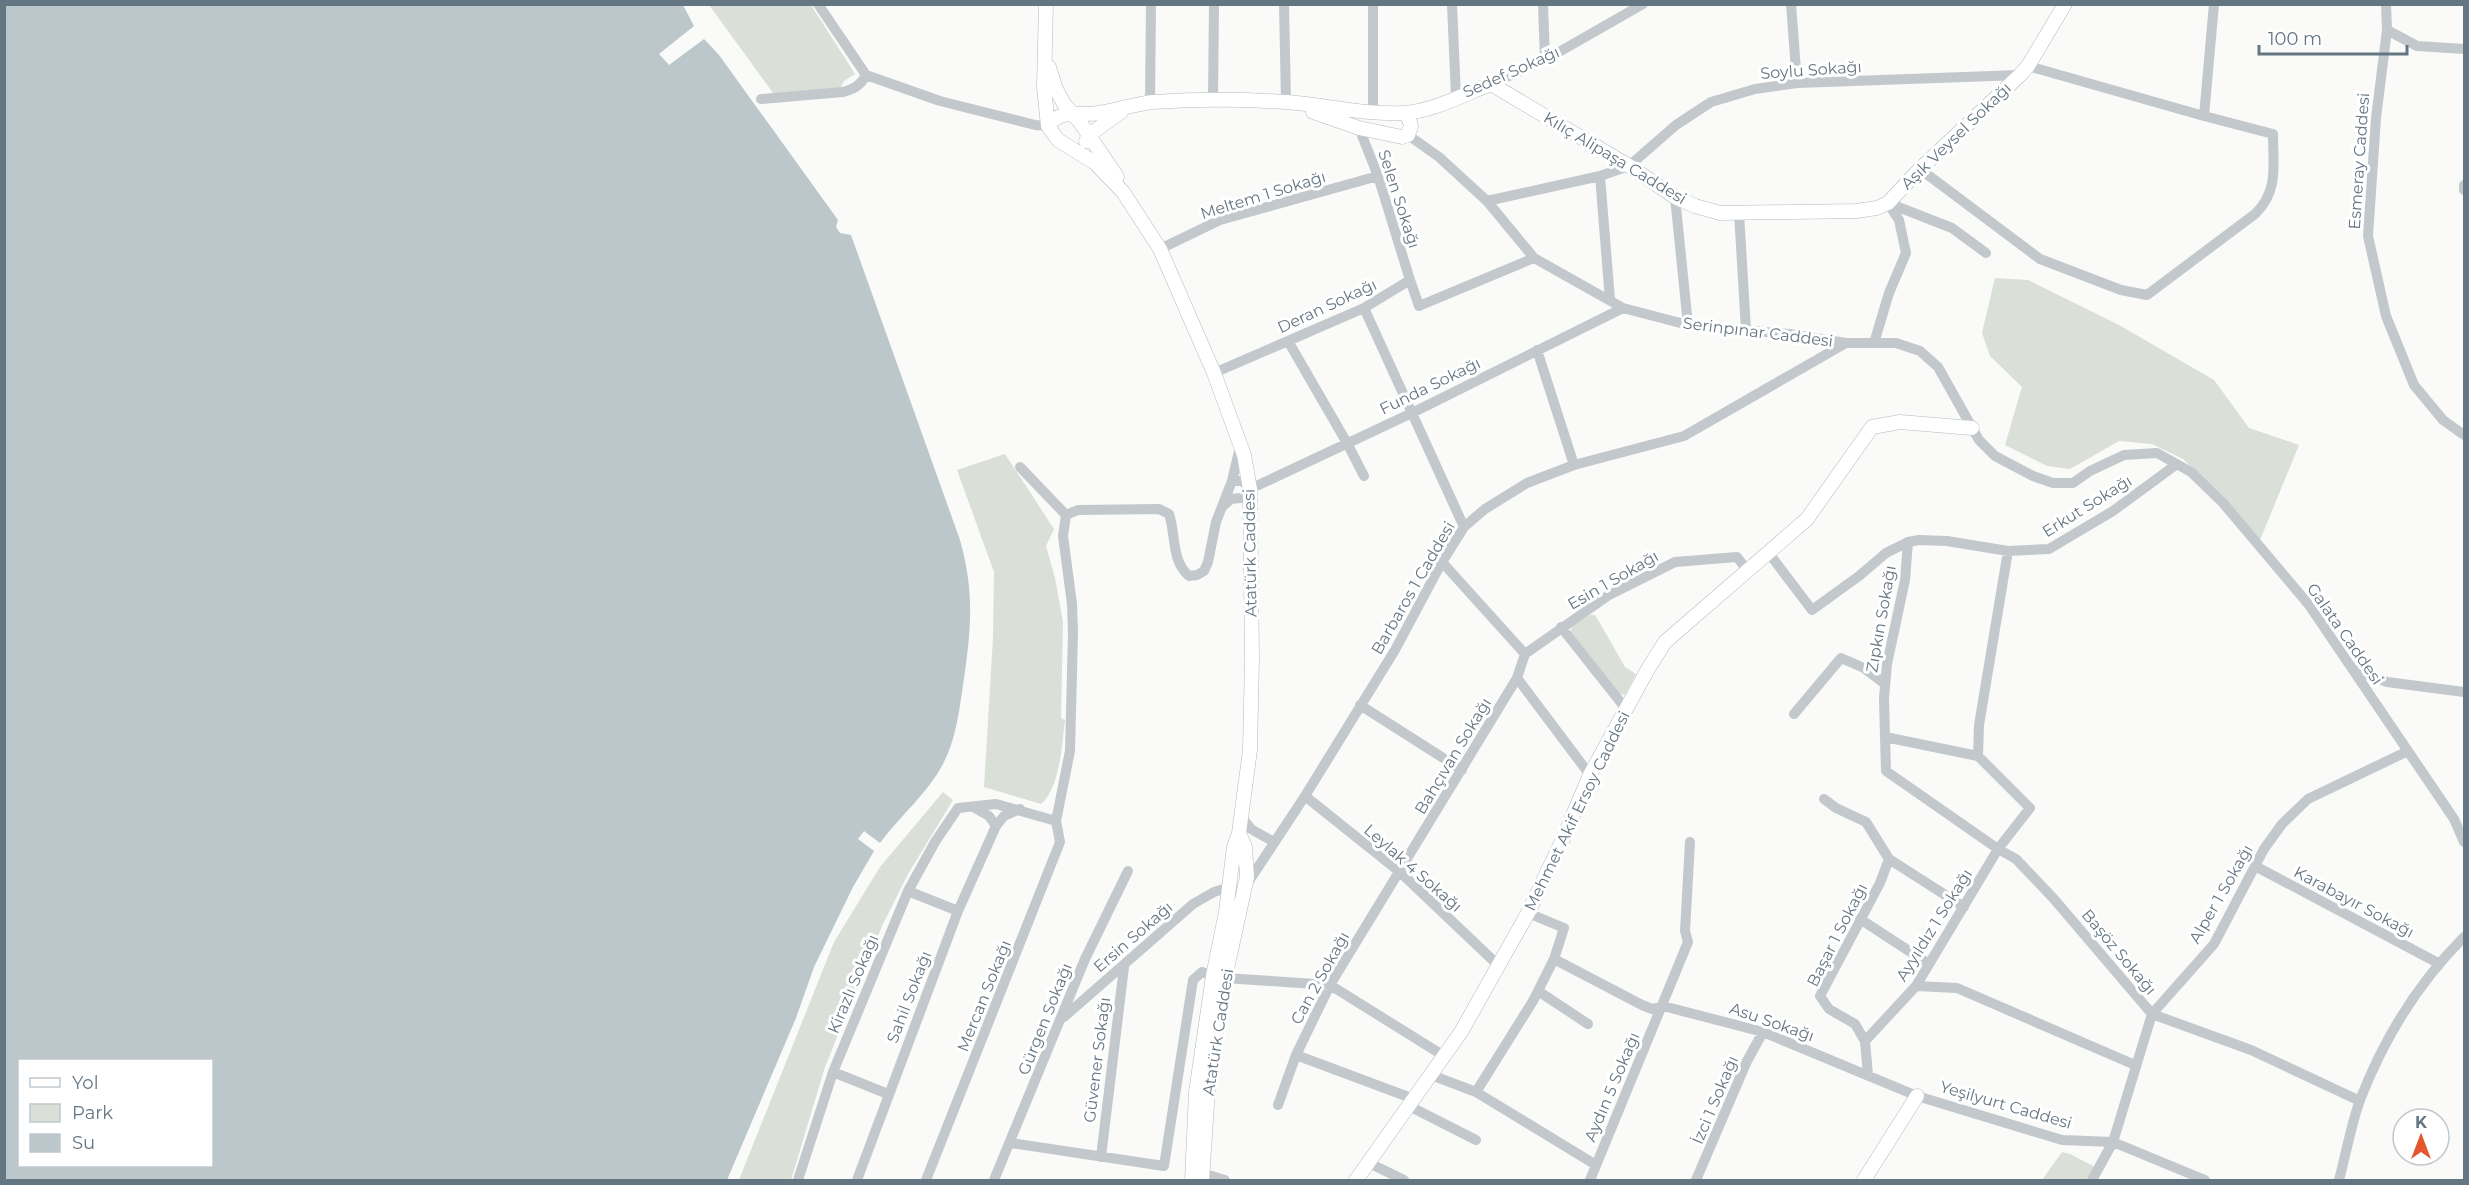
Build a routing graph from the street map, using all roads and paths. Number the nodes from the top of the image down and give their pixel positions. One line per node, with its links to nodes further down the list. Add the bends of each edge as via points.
1 (818, 4): 19 (street)
2 (1046, 4): 16 (street)
3 (1151, 4): 25 (street)
4 (1214, 4): 24 (street)
5 (1284, 4): 26 (street)
6 (1373, 4): 28 (street)
7 (1452, 4): 22 (street)
8 (1543, 4): 17 (street)
9 (1643, 4): 17 (street, Sedef Sokağı)
10 (1791, 4): 20 (street)
11 (2066, 4): 18 (street, Aşık Veysel Sokağı)
12 (2214, 4): 32 (street)
13 (2386, 4): 14 (street, Esmeray Caddesi)
14 (2387, 30): 15 (street, via 2417,46); 66 (street, Esmeray Caddesi, via 2368,236 2386,316 2414,385 2443,420)
15 (2464, 49)
16 (1046, 59): 29 (street, via 1056,89); 33 (street)
17 (1545, 60): 21 (street, Sedef Sokağı)
18 (2024, 70): 20 (street, Soylu Sokağı); 32 (street, Soylu Sokağı); 40 (street, Aşık Veysel Sokağı)
19 (866, 75): 23 (street, via 853,90 843,93); 33 (street, via 940,101)
20 (1797, 83): 39 (street, Soylu Sokağı, via 1755,89 1711,102 1676,125)
21 (1491, 84): 22 (street, Sedef Sokağı); 39 (street, Kılıç Alipaşa Caddesi)
22 (1456, 97): 31 (street, Sedef Sokağı)
23 (761, 99)
24 (1213, 100): 25 (street); 26 (street)
25 (1150, 102): 27 (street)
26 (1286, 102): 28 (street); 34 (street)
27 (1128, 107): 29 (street); 36 (street)
28 (1368, 112): 30 (street); 34 (street)
29 (1072, 113): 33 (street, via 1052,120); 36 (street)
30 (1388, 113): 31 (street); 35 (street, via 1384,122)
31 (1407, 113): 37 (street, via 1411,126)
32 (2204, 116): 40 (street, Soylu Sokağı, via 2272,135 2273,186 2266,204 2255,214 2147,296 2040,259)
33 (1048, 126): 38 (street)
34 (1359, 128): 35 (street); 41 (street, Selen Sokağı)
35 (1387, 134): 37 (street)
36 (1089, 135): 38 (street, via 1082,144); 45 (street, via 1120,181)
37 (1408, 135): 47 (street, Serinpınar Caddesi)
38 (1068, 147): 45 (street, via 1095,163)
39 (1629, 166): 42 (street); 46 (street, Kılıç Alipaşa Caddesi)
40 (1920, 169): 48 (street, Aşık Veysel Sokağı)
41 (1378, 176): 50 (street, Meltem 1 Sokağı, via 1220,220); 53 (street, Selen Sokağı)
42 (1600, 176): 47 (street); 54 (street)
43 (2464, 185): 44 (street)
44 (2464, 190)
45 (1123, 192): 50 (street, Atatürk Caddesi)
46 (1675, 197): 49 (street, Kılıç Alipaşa Caddesi, via 1720,213); 57 (street)
47 (1487, 201): 52 (street, Serinpınar Caddesi)
48 (1888, 203): 49 (street, Kılıç Alipaşa Caddesi, via 1856,211); 51 (street, via 1952,228); 61 (street, Aşık Veysel Sokağı, via 1899,220 1906,253)
49 (1739, 213): 58 (street)
50 (1160, 249): 63 (street, Atatürk Caddesi)
51 (1986, 253)
52 (1534, 258): 53 (street, via 1419,306); 54 (street, Serinpınar Caddesi)
53 (1410, 280): 55 (street, Deran Sokağı)
54 (1610, 300): 56 (street, Serinpınar Caddesi)
55 (1364, 308): 59 (street, Deran Sokağı); 64 (street)
56 (1623, 308): 57 (street, Serinpınar Caddesi); 62 (street, Funda Sokağı)
57 (1688, 325): 58 (street, Serinpınar Caddesi)
58 (1746, 330): 60 (street, Serinpınar Caddesi)
59 (1288, 341): 63 (street, Deran Sokağı); 67 (street)
60 (1846, 343): 61 (street, Serinpınar Caddesi); 70 (street, Barbaros 1 Caddesi, via 1684,436)
61 (1874, 343): 65 (street, Serinpınar Caddesi, via 1896,343 1920,351 1938,367)
62 (1537, 350): 64 (street, Funda Sokağı); 70 (street)
63 (1214, 372): 68 (street, Atatürk Caddesi)
64 (1412, 413): 67 (street, Funda Sokağı); 77 (street)
65 (1972, 428): 69 (street, via 1995,456 2053,483 2073,483 2124,456 2157,453); 80 (street, Mehmet Akif Ersoy Caddesi, via 1900,422 1872,427 1808,519)
66 (2464, 435)
67 (1347, 443): 72 (street); 74 (street, Funda Sokağı)
68 (1241, 446): 73 (street); 74 (street, Atatürk Caddesi)
69 (2177, 464): 79 (street, Erkut Sokağı, via 2113,511 2049,549); 85 (street, Galata Caddesi, via 2223,503 2309,605)
70 (1574, 465): 77 (street, Barbaros 1 Caddesi, via 1527,483)
71 (1020, 467): 76 (street)
72 (1364, 476)
73 (1232, 481): 74 (street, via 1242,482); 75 (street)
74 (1250, 493): 75 (street, Funda Sokağı, via 1231,499); 102 (street, Atatürk Caddesi, via 1250,750)
75 (1220, 510): 76 (street, via 1204,571 1189,576 1178,562 1169,514 1159,508 1078,510)
76 (1066, 514): 103 (street, Mercan Sokağı, via 1063,536 1072,604 1070,751)
77 (1464, 527): 81 (street, Barbaros 1 Caddesi)
78 (1908, 542): 79 (street, Erkut Sokağı, via 1947,541); 80 (street, Erkut Sokağı, via 1886,553 1812,610); 87 (street, Zıpkın Sokağı, via 1905,580)
79 (2008, 551): 94 (street, via 1979,725)
80 (1768, 552): 82 (street, Mehmet Akif Ersoy Caddesi)
81 (1442, 562): 84 (street); 89 (street, Barbaros 1 Caddesi, via 1395,650)
82 (1748, 570): 83 (street, Esin 1 Sokağı, via 1737,557 1675,562 1609,595); 90 (street, Mehmet Akif Ersoy Caddesi, via 1665,642)
83 (1561, 627): 84 (street, Esin 1 Sokağı); 90 (street, Esin 1 Sokağı)
84 (1525, 654): 86 (street, Bahçıvan Sokağı)
85 (2352, 669): 88 (street, via 2387,682); 93 (street, Galata Caddesi)
86 (1517, 678): 95 (street, Bahçıvan Sokağı); 97 (street)
87 (1885, 684): 91 (street, via 1864,668 1841,658); 92 (street, Zıpkın Sokağı)
88 (2464, 692)
89 (1360, 705): 95 (street); 98 (street, Barbaros 1 Caddesi)
90 (1626, 709): 97 (street, Mehmet Akif Ersoy Caddesi)
91 (1794, 714)
92 (1885, 737): 94 (street); 96 (street, Zıpkın Sokağı)
93 (2408, 751): 109 (street, Galata Caddesi, via 2454,819); 112 (street, Alper 1 Sokağı, via 2308,799 2282,824)
94 (1978, 756): 110 (street, Ayyıldız 1 Sokağı, via 2030,808)
95 (1462, 770): 114 (street, Bahçıvan Sokağı)
96 (1886, 771): 110 (street, Başöz Sokağı)
97 (1590, 775): 120 (street, Mehmet Akif Ersoy Caddesi)
98 (1305, 796): 107 (street, Barbaros 1 Caddesi); 114 (street, Leylak 4 Sokağı)
99 (1824, 799): 111 (street, via 1866,822)
100 (975, 808): 101 (street, via 996,804); 104 (street, via 989,816); 117 (street, Kirazlı Sokağı, via 958,808)
101 (1021, 809): 103 (street); 104 (street, via 1004,816)
102 (1241, 816): 105 (street, Atatürk Caddesi); 106 (street)
103 (1056, 821): 159 (street, Mercan Sokağı, via 1060,842)
104 (996, 826): 119 (street, Sahil Sokağı)
105 (1239, 832): 106 (street); 115 (street, Atatürk Caddesi, via 1247,859); 116 (street, Atatürk Caddesi)
106 (1259, 835): 107 (street)
107 (1274, 842): 115 (street, Barbaros 1 Caddesi)
108 (1690, 842): 132 (street, via 1685,931 1688,942)
109 (2464, 842)
110 (1998, 849): 118 (street, Ayyıldız 1 Sokağı); 133 (street, Başöz Sokağı, via 2016,859 2054,899)
111 (1889, 859): 118 (street); 121 (street, Başar 1 Sokağı)
112 (2255, 866): 124 (street, Karabayır Sokağı); 133 (street, Alper 1 Sokağı, via 2214,944)
113 (1128, 871): 134 (street, Gürgen Sokağı, via 1085,959)
114 (1400, 872): 126 (street, Leylak 4 Sokağı); 129 (street, Can 2 Sokağı)
115 (1245, 886): 116 (street); 128 (street, Atatürk Caddesi)
116 (1230, 887): 127 (street, Ersin Sokağı, via 1193,904); 128 (street, Atatürk Caddesi)
117 (908, 891): 119 (street); 141 (street, Kirazlı Sokağı)
118 (1964, 907): 125 (street, Ayyıldız 1 Sokağı)
119 (958, 910): 145 (street, Sahil Sokağı)
120 (1528, 913): 123 (street, via 1564,928); 126 (street, Mehmet Akif Ersoy Caddesi)
121 (1860, 919): 125 (street); 137 (street, Başar 1 Sokağı, via 1820,996 1829,1009 1855,1024)
122 (2464, 937): 124 (street)
123 (1554, 958): 131 (street); 132 (street, Asu Sokağı, via 1642,1005 1652,1009)
124 (2438, 963): 147 (street, via 2405,1008)
125 (1929, 964): 130 (street, Ayyıldız 1 Sokağı)
126 (1499, 966): 139 (street, Mehmet Akif Ersoy Caddesi)
127 (1124, 967): 134 (street, Ersin Sokağı); 153 (street, Güvener Sokağı)
128 (1219, 977): 129 (street); 153 (street, via 1202,972 1193,980 1164,1166); 156 (street, Atatürk Caddesi, via 1196,1092)
129 (1329, 985): 138 (street, Can 2 Sokağı); 139 (street)
130 (1916, 986): 137 (street, Ayyıldız 1 Sokağı); 140 (street, via 1957,988)
131 (1538, 991): 135 (street); 144 (street)
132 (1663, 1006): 136 (street, Asu Sokağı); 155 (street, Aydın 5 Sokağı)
133 (2152, 1014): 140 (street, Alper 1 Sokağı); 147 (street, Başöz Sokağı, via 2252,1050)
134 (1061, 1020): 152 (street, Gürgen Sokağı)
135 (1588, 1024)
136 (1763, 1032): 143 (street, Asu Sokağı); 165 (street, İzci 1 Sokağı)
137 (1865, 1041): 143 (street)
138 (1296, 1055): 148 (street); 149 (street, Can 2 Sokağı)
139 (1444, 1056): 142 (street, Mehmet Akif Ersoy Caddesi)
140 (2135, 1065): 151 (street, Alper 1 Sokağı)
141 (833, 1072): 145 (street); 157 (street, Kirazlı Sokağı)
142 (1431, 1075): 144 (street); 148 (street, Mehmet Akif Ersoy Caddesi)
143 (1868, 1075): 146 (street, Yeşilyurt Caddesi)
144 (1476, 1092): 155 (street)
145 (888, 1094): 158 (street, Sahil Sokağı)
146 (1917, 1096): 151 (street, Yeşilyurt Caddesi, via 2062,1140); 166 (street)
147 (2360, 1101): 169 (street)
148 (1411, 1102): 150 (street); 154 (street, Mehmet Akif Ersoy Caddesi)
149 (1278, 1106)
150 (1476, 1140)
151 (2113, 1142): 167 (street, Alper 1 Sokağı); 168 (street, Yeşilyurt Caddesi)
152 (1011, 1143): 153 (street); 160 (street, Gürgen Sokağı)
153 (1101, 1157)
154 (1369, 1163): 162 (street, Mehmet Akif Ersoy Caddesi); 163 (street)
155 (1596, 1166): 164 (street, Aydın 5 Sokağı)
156 (1199, 1178): 161 (street)
157 (798, 1180)
158 (857, 1180)
159 (926, 1180)
160 (994, 1180)
161 (1225, 1180)
162 (1356, 1180)
163 (1404, 1180)
164 (1590, 1180)
165 (1696, 1180)
166 (1864, 1180)
167 (2092, 1180)
168 (2205, 1180)
169 (2339, 1180)

